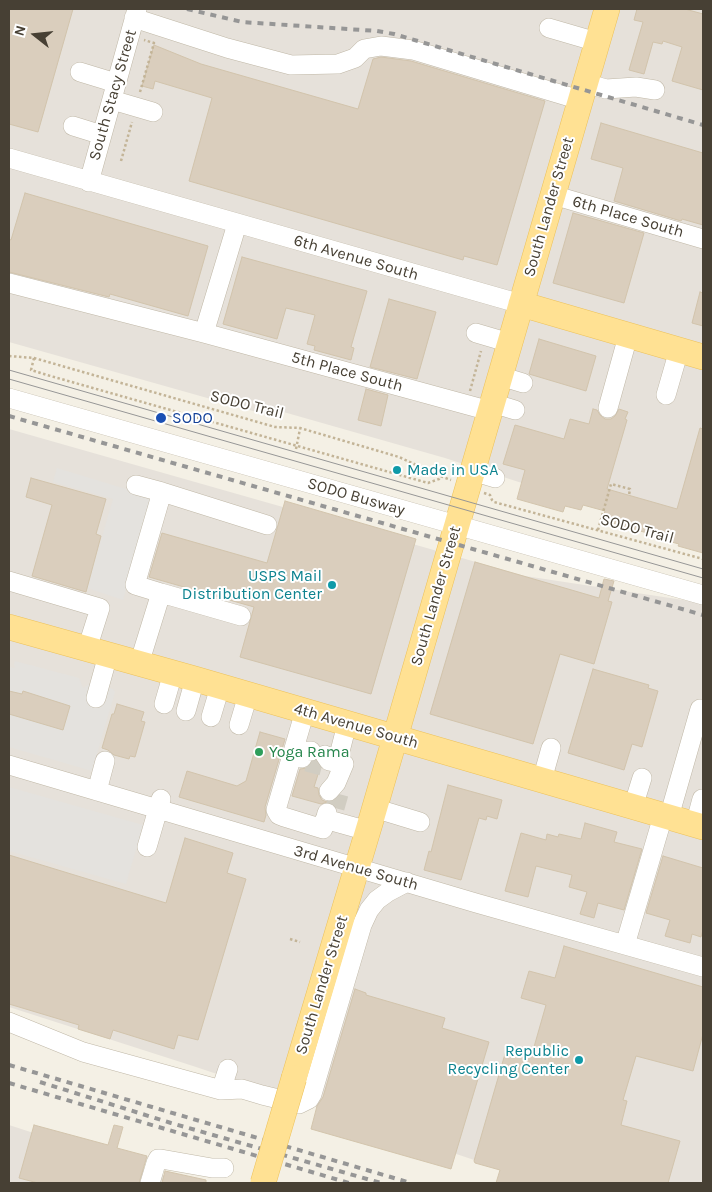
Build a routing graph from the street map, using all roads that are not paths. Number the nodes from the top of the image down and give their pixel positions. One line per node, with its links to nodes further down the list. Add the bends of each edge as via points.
1 (607, 9): 4 (main road, South Lander Street)
2 (136, 14): 7 (street, South Stacy Street); 8 (street, via 227,48 291,64 338,64 355,58 364,49 381,46 413,50)
3 (549, 28): 4 (street)
4 (597, 42): 8 (main road, South Lander Street)
5 (80, 72): 7 (street)
6 (656, 90): 8 (street, via 636,87)
7 (114, 91): 9 (street); 11 (street, South Stacy Street)
8 (583, 91): 14 (main road, South Lander Street)
9 (153, 112)
10 (73, 126): 11 (street)
11 (102, 135): 13 (street, South Stacy Street)
12 (9, 158): 13 (street, 6th Avenue South)
13 (89, 182): 15 (street, 6th Avenue South)
14 (553, 195): 16 (street, 6th Place South); 18 (main road, South Lander Street)
15 (237, 224): 18 (street, 6th Avenue South); 19 (street)
16 (703, 239)
17 (9, 283): 19 (street, 5th Place South)
18 (521, 304): 21 (main road, 6th Avenue South); 22 (main road, South Lander Street)
19 (204, 333): 27 (street, 5th Place South, via 466,405)
20 (481, 334): 22 (street)
21 (628, 336): 23 (main road, 6th Avenue South); 28 (street)
22 (510, 342): 27 (main road, South Lander Street, via 511,379)
23 (679, 350): 24 (main road, 6th Avenue South); 25 (street)
24 (703, 357)
25 (666, 395)
26 (9, 398): 32 (street, SODO Busway)
27 (499, 408): 32 (main road, South Lander Street, via 484,474)
28 (608, 408)
29 (136, 485): 30 (street)
30 (162, 492): 31 (street); 34 (street, via 135,586)
31 (267, 525)
32 (456, 526): 35 (street, SODO Busway); 51 (main road, South Lander Street)
33 (9, 581): 38 (street, via 100,608)
34 (160, 593): 36 (street); 39 (street)
35 (703, 595)
36 (241, 616)
37 (9, 630): 38 (main road, 4th Avenue South)
38 (98, 652): 39 (main road, 4th Avenue South); 43 (street)
39 (140, 664): 40 (main road, 4th Avenue South)
40 (184, 676): 41 (main road, 4th Avenue South); 44 (street); 46 (street)
41 (220, 686): 42 (main road, 4th Avenue South); 48 (street)
42 (248, 695): 47 (main road, 4th Avenue South); 50 (street)
43 (96, 698)
44 (164, 704)
45 (703, 710): 63 (street, via 700,709)
46 (186, 711)
47 (305, 711): 49 (main road, 4th Avenue South); 53 (street)
48 (211, 717)
49 (347, 724): 51 (main road, 4th Avenue South); 53 (street)
50 (240, 725)
51 (395, 738): 57 (main road, 4th Avenue South); 65 (main road, South Lander Street)
52 (551, 748): 57 (street)
53 (318, 759): 60 (street, via 344,764); 64 (street, via 276,810)
54 (105, 761): 58 (street)
55 (9, 765): 58 (street, 3rd Avenue South)
56 (642, 778): 62 (street)
57 (542, 780): 62 (main road, 4th Avenue South)
58 (96, 791): 61 (street, 3rd Avenue South)
59 (702, 799): 67 (street)
60 (331, 802): 64 (street, via 322,829); 65 (street)
61 (160, 803): 68 (street); 69 (street, 3rd Avenue South)
62 (633, 807): 63 (main road, 4th Avenue South)
63 (666, 816): 67 (main road, 4th Avenue South); 72 (street)
64 (289, 819): 69 (street)
65 (371, 820): 66 (street); 70 (main road, South Lander Street)
66 (420, 822)
67 (699, 826)
68 (147, 847)
69 (287, 847): 70 (street, 3rd Avenue South)
70 (357, 868): 71 (street, 3rd Avenue South); 79 (main road, South Lander Street, bridge)
71 (407, 882): 72 (street, 3rd Avenue South, via 540,914); 76 (street, via 388,892 369,910 362,925 309,1099 299,1104 242,1089)
72 (625, 945): 73 (street, 3rd Avenue South)
73 (703, 967)
74 (9, 1022): 76 (street, via 83,1052)
75 (228, 1069): 76 (street)
76 (222, 1090)
77 (224, 1168): 78 (street, via 161,1158 156,1163)
78 (150, 1183)
79 (263, 1183)

